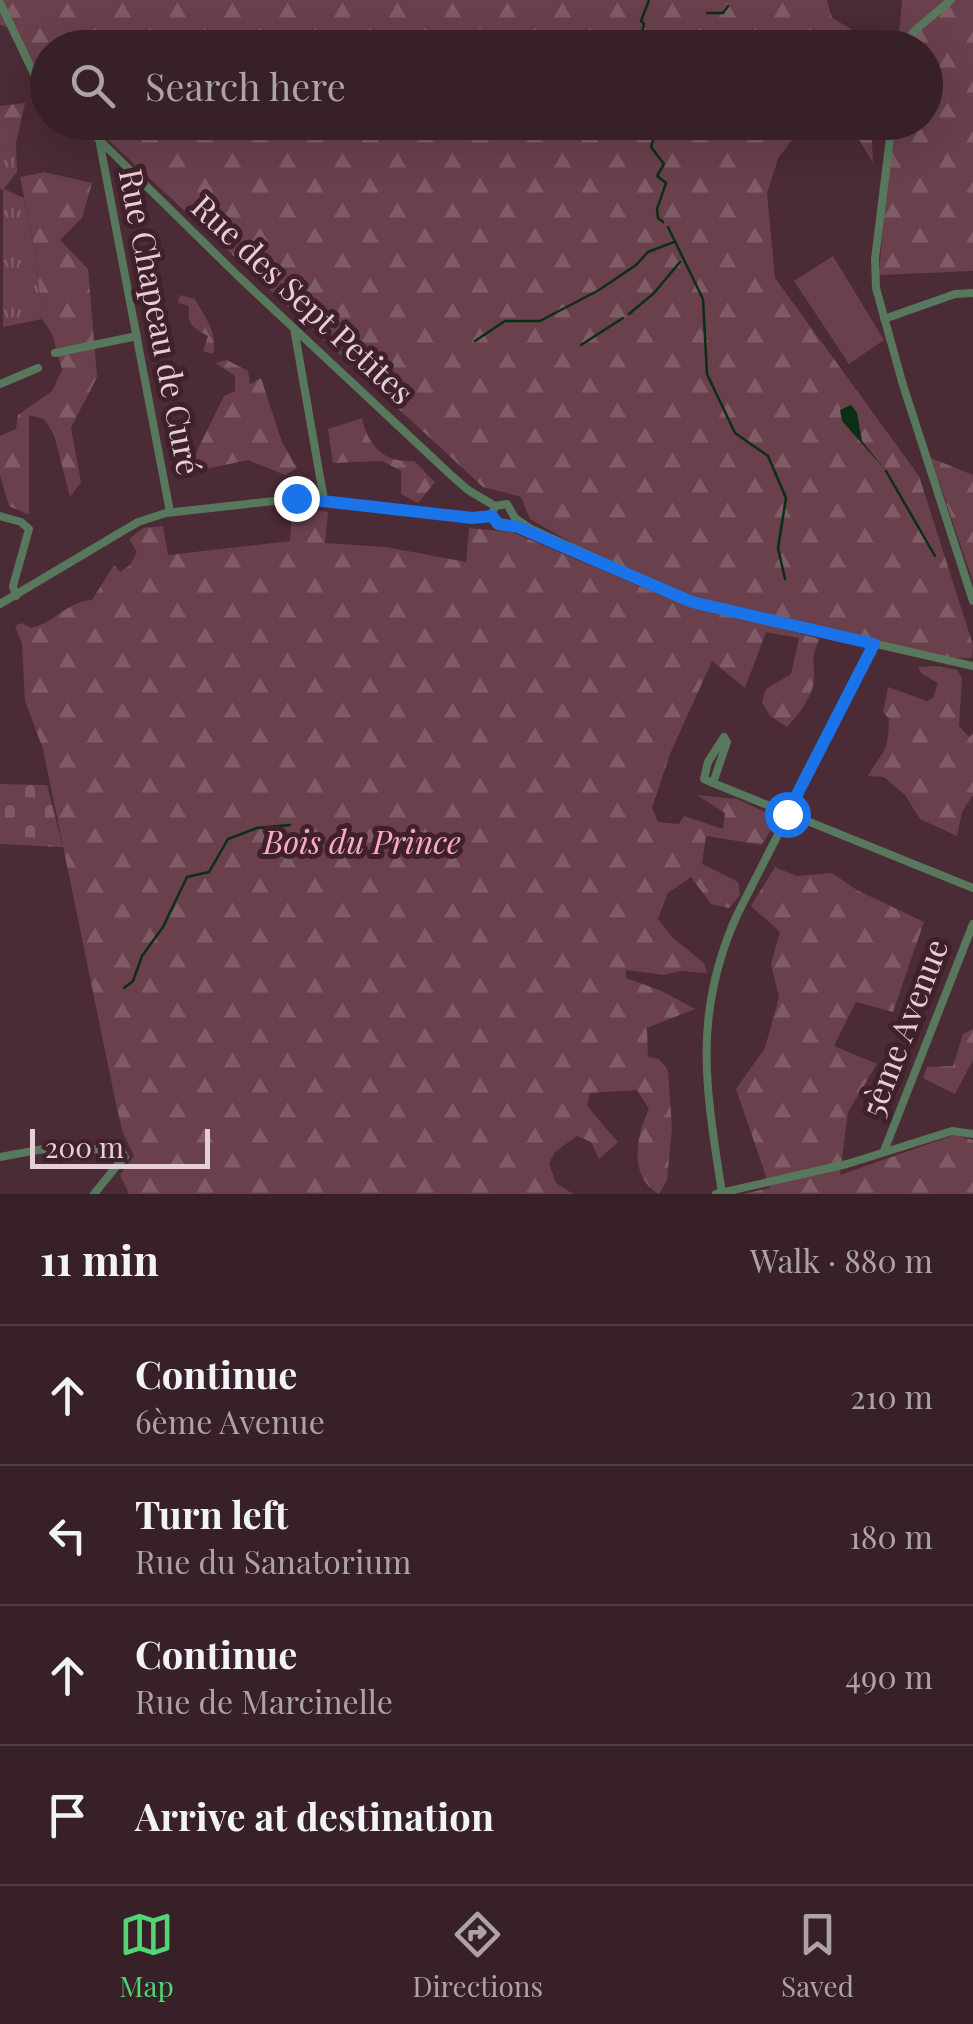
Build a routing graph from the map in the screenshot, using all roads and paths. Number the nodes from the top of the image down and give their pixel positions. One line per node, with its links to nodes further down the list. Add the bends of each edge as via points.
1 (951, 0): 3 (street)
2 (0, 3): 4 (street)
3 (916, 30)
4 (30, 66)
5 (890, 140): 8 (street, via 874,259)
6 (100, 142): 9 (street, Rue des Sept Petites); 10 (street, Rue Chapeau de Curé)
7 (973, 293): 8 (street)
8 (884, 318): 21 (street)
9 (293, 326): 14 (street); 15 (street, Rue des Sept Petites, via 468,490)
10 (137, 336): 11 (street); 16 (street, Rue Chapeau de Curé)
11 (55, 354)
12 (38, 368): 13 (street)
13 (0, 384)
14 (324, 500): 16 (street); 18 (street)
15 (495, 506): 18 (street); 19 (street, Rue des Sept Petites, via 508,504)
16 (170, 512): 20 (street, via 138,522)
17 (0, 516): 20 (street, via 29,529)
18 (492, 516): 19 (street, via 498,524)
19 (511, 520): 23 (street, via 676,596)
20 (16, 596): 22 (street)
21 (973, 601)
22 (0, 604)
23 (874, 644): 24 (street); 26 (street)
24 (973, 666)
25 (713, 783): 25 (street, via 727,742 724,737 704,771); 26 (street)
26 (787, 814): 27 (street); 33 (street, via 727,938 711,995 704,1058)
27 (973, 888)
28 (973, 924): 30 (street, 5ème Avenue)
29 (973, 1134): 30 (street, via 952,1131)
30 (884, 1150): 33 (street)
31 (0, 1157): 32 (street, via 50,1147 112,1153 120,1163)
32 (94, 1194)
33 (719, 1194)

